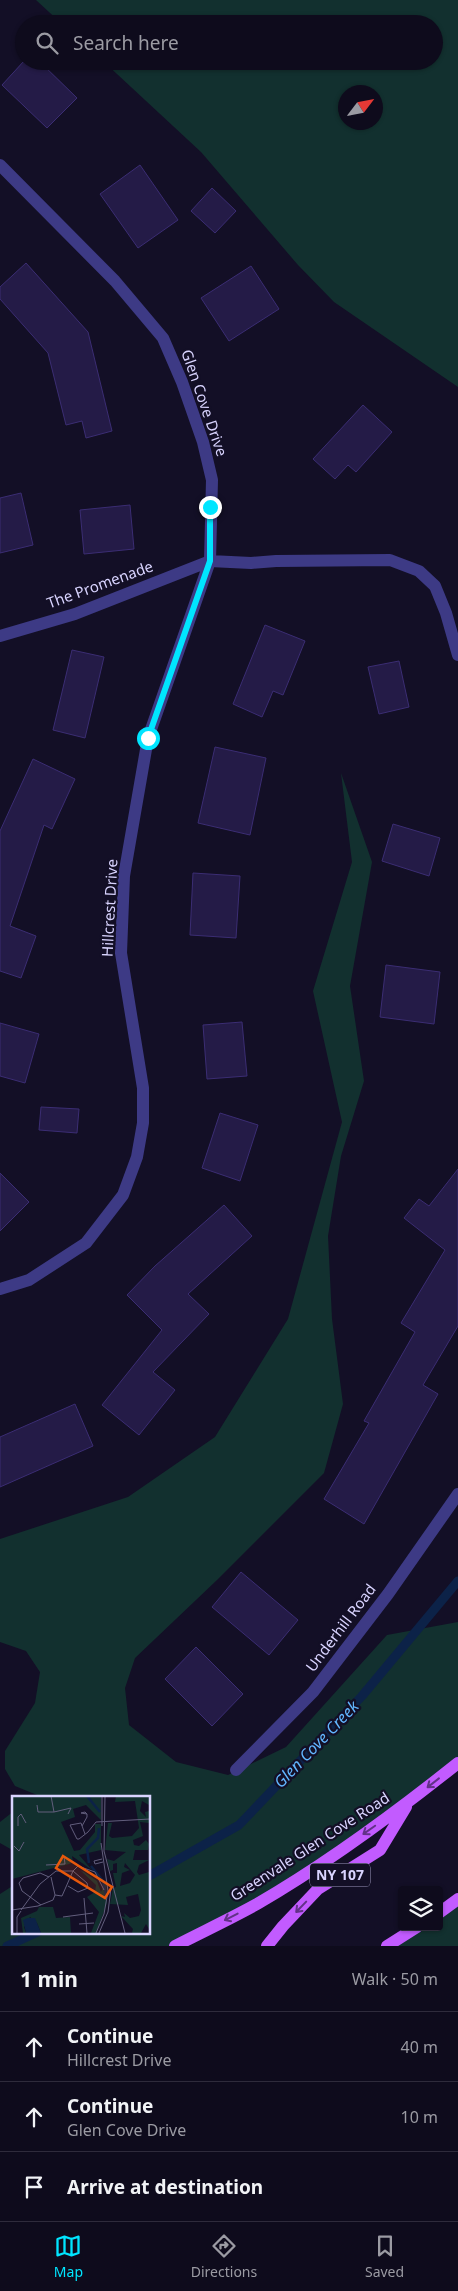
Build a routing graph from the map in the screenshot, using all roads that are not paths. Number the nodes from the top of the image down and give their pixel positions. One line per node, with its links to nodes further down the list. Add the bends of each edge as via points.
1 (0, 165): 2 (street, Glen Cove Drive, via 115,282 163,338 203,442 212,480)
2 (210, 561): 3 (street, The Promenade, via 75,614); 4 (street, via 251,564 390,560 412,568 435,586); 5 (street, Hillcrest Drive, via 148,738 124,876 121,953 143,1088 143,1123 137,1156 123,1195 86,1243 29,1280)
3 (0, 636)
4 (458, 655)
5 (0, 1289)
6 (458, 1494): 8 (street, Underhill Road, via 388,1594 313,1692)
7 (458, 1763): 9 (main road, NY 107, one-way to 9)
8 (236, 1770)
9 (409, 1802): 13 (main road, Greenvale Glen Cove Road, one-way to 13, via 257,1903); 14 (main road, NY 107, one-way to 14, via 380,1850 318,1889)
10 (458, 1899): 11 (main road)
11 (443, 1910)
12 (411, 1931): 15 (main road)
13 (175, 1946)
14 (268, 1946)
15 (387, 1946)

